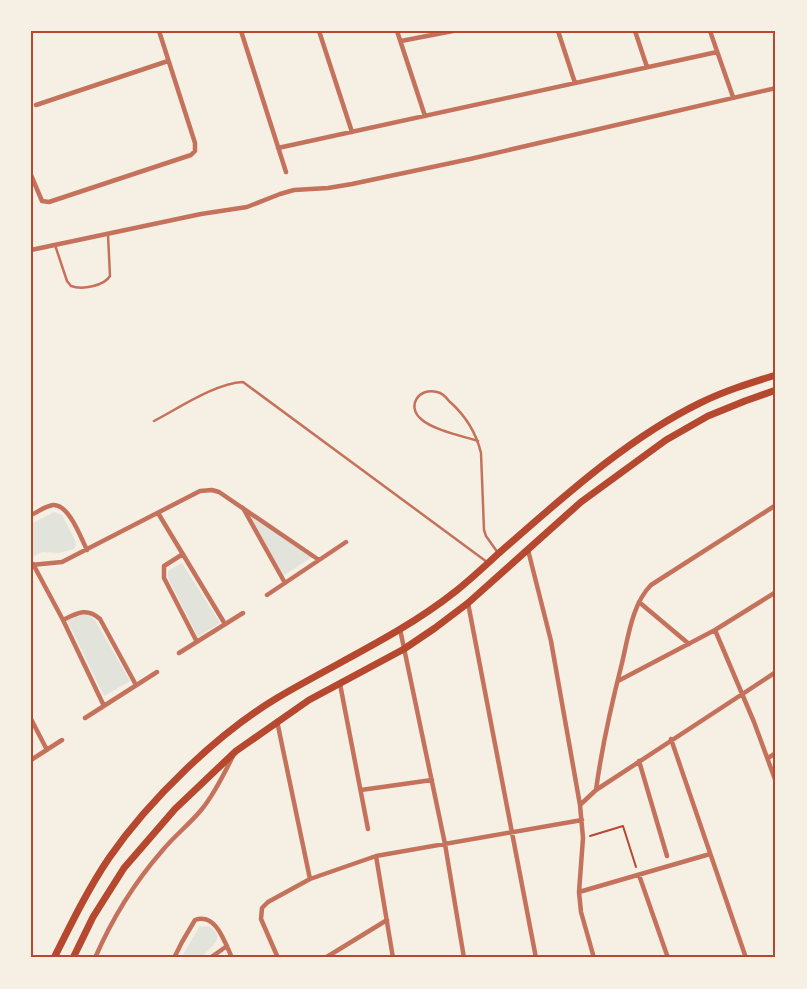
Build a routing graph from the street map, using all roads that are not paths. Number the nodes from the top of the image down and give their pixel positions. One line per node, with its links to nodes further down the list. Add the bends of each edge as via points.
1 (159, 31): 11 (street)
2 (241, 31): 19 (street)
3 (319, 31): 18 (street)
4 (397, 31): 9 (street)
5 (453, 31): 9 (street)
6 (558, 31): 13 (street)
7 (635, 31): 12 (street)
8 (710, 31): 10 (street)
9 (401, 42): 17 (street)
10 (717, 52): 12 (street); 15 (street)
11 (168, 61): 16 (street); 21 (street, via 195,144 191,155 49,202 42,201)
12 (646, 67): 13 (street)
13 (574, 83): 17 (street)
14 (776, 88): 15 (street)
15 (733, 97): 22 (street, via 352,184 294,190 247,207)
16 (36, 105)
17 (425, 116): 18 (street)
18 (352, 132): 19 (street)
19 (278, 148): 20 (street)
20 (286, 172)
21 (31, 175)
22 (108, 234): 23 (street); 23 (lane, via 110,276 104,283 81,288 71,286 67,281)
23 (55, 245): 24 (street)
24 (31, 250)
25 (776, 375): 37 (main road, via 700,402 660,426 572,490)
26 (776, 390): 35 (main road, via 708,416 666,440 582,502)
27 (154, 421): 39 (lane, via 213,390 232,382 243,382)
28 (478, 441): 28 (lane, via 422,420 414,409 418,395 424,391 440,392 464,416); 37 (lane, via 484,530)
29 (776, 505): 44 (street, via 651,586)
30 (242, 507): 31 (street, via 212,490 200,491); 38 (street); 41 (street)
31 (158, 513): 34 (street); 36 (street)
32 (31, 515): 34 (street, via 51,505 62,507)
33 (346, 542): 38 (street)
34 (87, 550): 40 (street, via 62,562)
35 (528, 550): 45 (main road); 77 (street, via 550,641)
36 (183, 554): 48 (street); 51 (street, via 164,566 164,578)
37 (498, 554): 39 (main road)
38 (319, 560): 41 (street)
39 (488, 563): 49 (main road, via 456,591)
40 (32, 564): 47 (street)
41 (285, 583): 43 (street)
42 (776, 592): 50 (street)
43 (267, 595)
44 (639, 602): 52 (street); 57 (street)
45 (468, 604): 53 (main road); 80 (street)
46 (243, 613): 48 (street)
47 (63, 620): 59 (street, via 83,611 96,615); 61 (street)
48 (225, 624): 51 (street)
49 (400, 629): 53 (street); 90 (main road, via 274,700 192,764 153,803 109,858)
50 (715, 630): 52 (street); 60 (street)
51 (197, 642): 54 (street)
52 (688, 644): 57 (street)
53 (404, 648): 58 (main road); 73 (street)
54 (180, 653)
55 (157, 672): 59 (street)
56 (776, 672): 60 (street)
57 (618, 680): 76 (street, via 602,744)
58 (340, 684): 64 (main road); 75 (street)
59 (136, 685): 61 (street)
60 (743, 694): 66 (street); 70 (street)
61 (104, 706): 62 (street)
62 (85, 718)
63 (31, 719): 67 (street)
64 (277, 721): 68 (main road); 86 (street)
65 (62, 740): 67 (street)
66 (671, 740): 72 (street); 82 (street)
67 (47, 750): 71 (street)
68 (236, 751): 91 (main road, via 176,810 124,868 93,917); 92 (street, via 202,809 162,850 138,881 109,926)
69 (776, 753): 70 (street)
70 (768, 758): 74 (street)
71 (31, 760)
72 (639, 761): 76 (street); 84 (street)
73 (432, 780): 75 (street); 81 (street)
74 (776, 782)
75 (361, 790): 79 (street)
76 (596, 790): 77 (street)
77 (580, 805): 78 (street)
78 (582, 820): 80 (street); 87 (street)
79 (368, 829)
80 (513, 832): 81 (street); 100 (street)
81 (445, 844): 83 (street); 99 (street)
82 (710, 854): 85 (street); 103 (street)
83 (376, 856): 86 (street); 88 (street)
84 (667, 856)
85 (639, 875): 87 (street); 102 (street)
86 (310, 879): 96 (street, via 262,908 261,919)
87 (579, 892): 101 (street)
88 (387, 920): 97 (street); 98 (street)
89 (227, 946): 93 (street, via 210,920 195,920); 94 (street); 95 (street)
90 (54, 958)
91 (73, 958)
92 (95, 958)
93 (174, 958)
94 (210, 958)
95 (232, 958)
96 (278, 958)
97 (325, 958)
98 (394, 958)
99 (464, 958)
100 (536, 958)
101 (594, 958)
102 (668, 958)
103 (746, 958)

